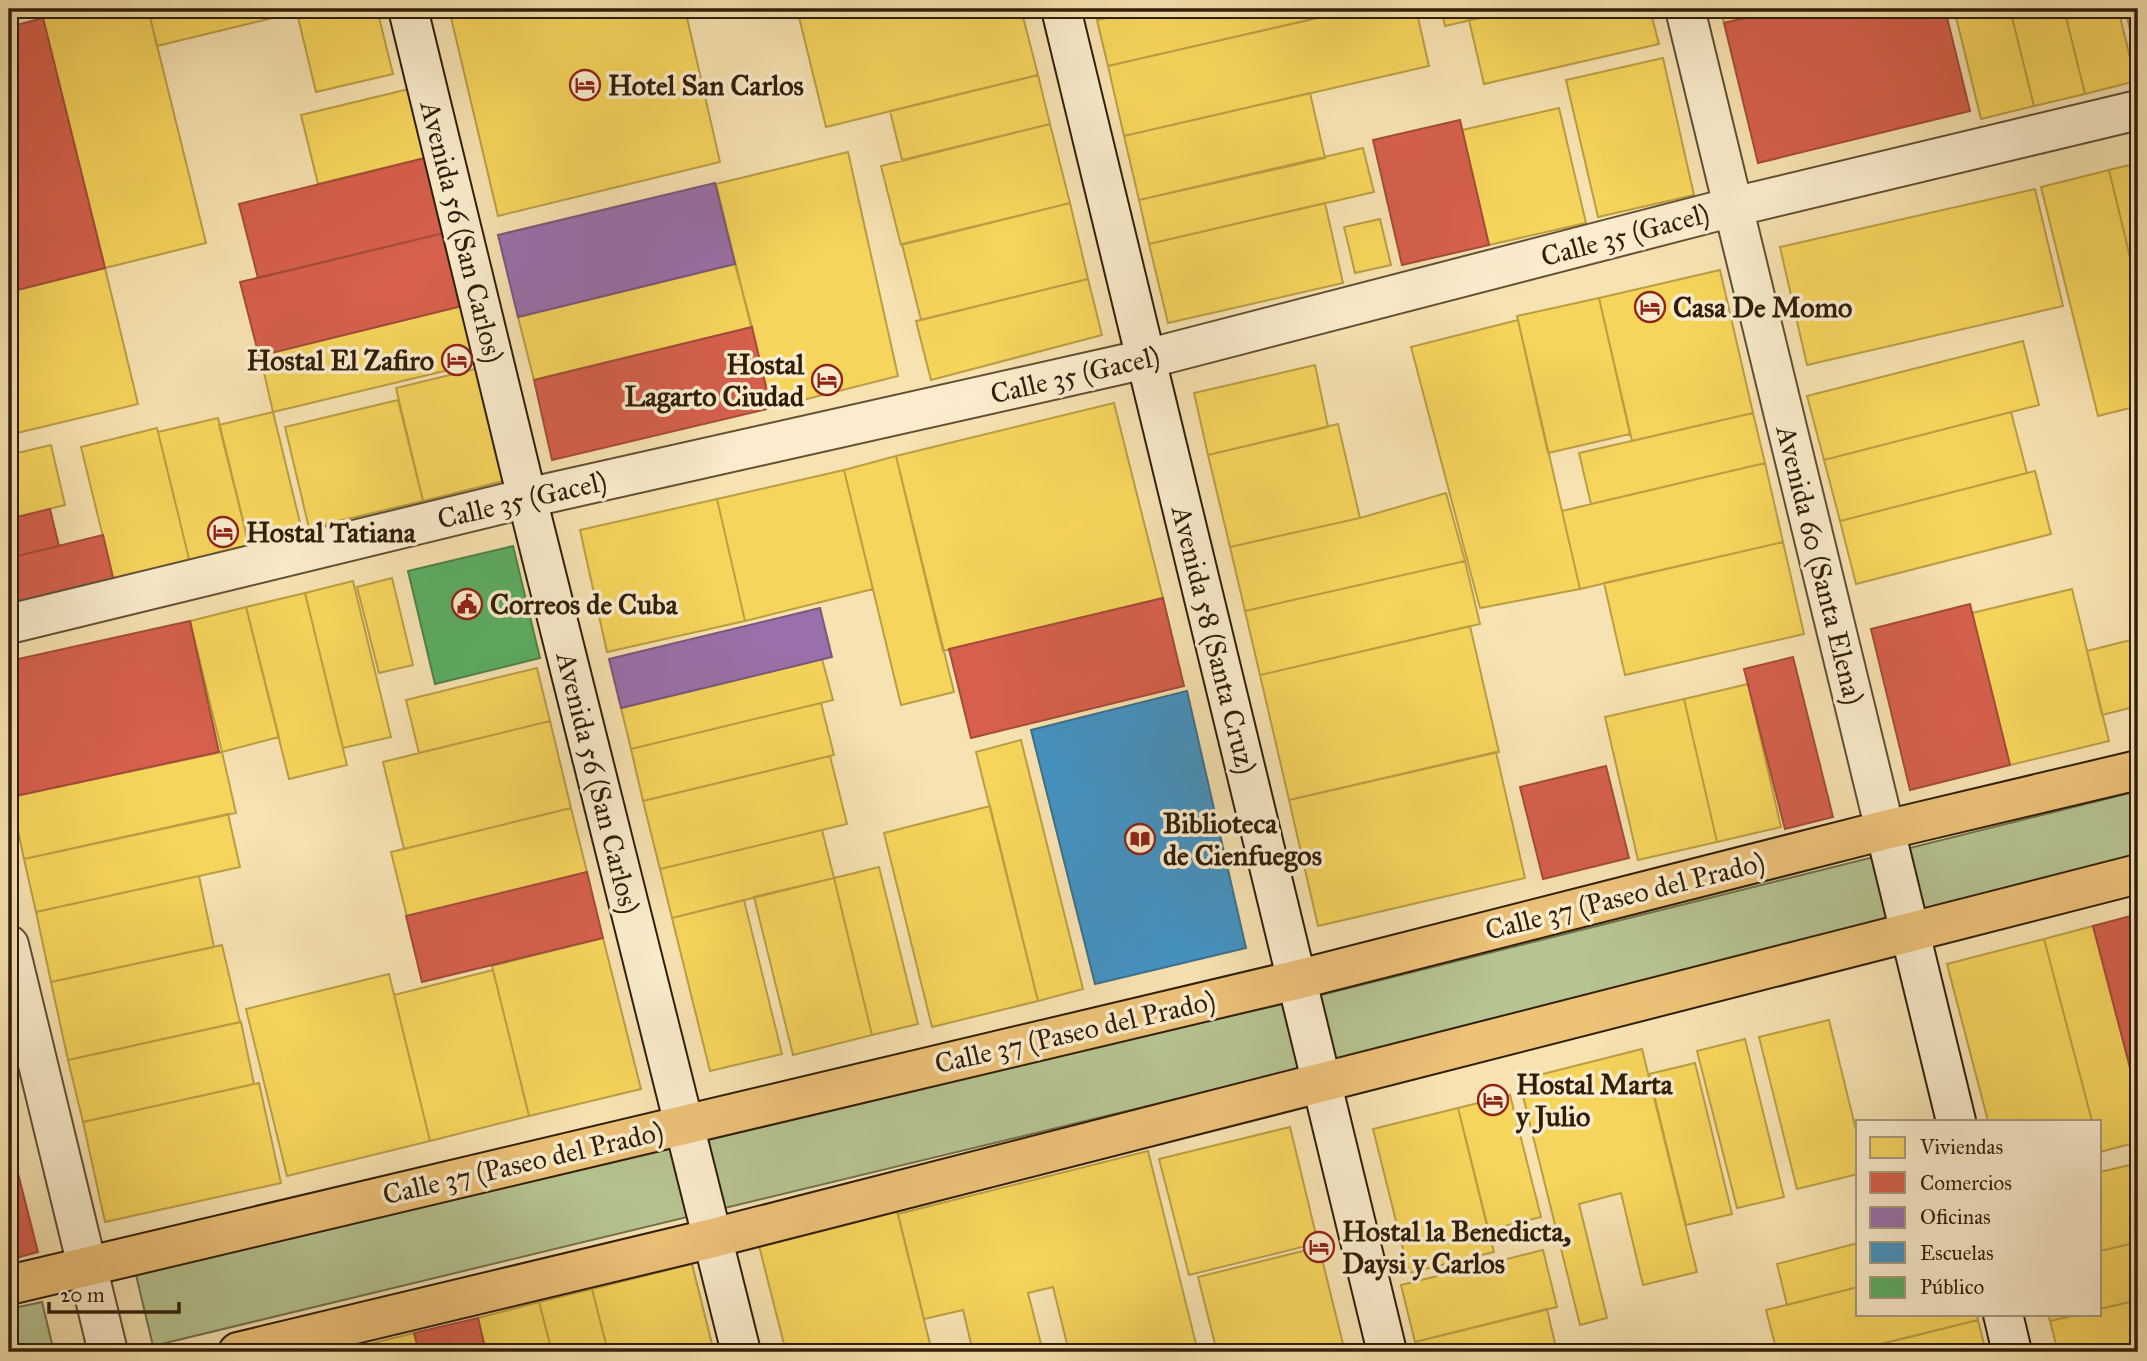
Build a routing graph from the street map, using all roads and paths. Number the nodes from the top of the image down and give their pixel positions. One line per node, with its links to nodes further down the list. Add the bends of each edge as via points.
1 (408, 9): 7 (street, Avenida 56 (San Carlos))
2 (1061, 9): 6 (street, Avenida 58 (Santa Cruz))
3 (1685, 9): 5 (street, Avenida 60 (Santa Elena))
4 (2138, 110): 5 (street, Calle 35 (Gacel))
5 (1733, 207): 6 (street, Calle 35 (Gacel)); 10 (street, Avenida 60 (Santa Elena))
6 (1146, 359): 7 (street, Calle 35 (Gacel)); 14 (street, Avenida 58 (Santa Cruz))
7 (527, 498): 8 (street, Calle 35 (Gacel)); 17 (street, Avenida 56 (San Carlos))
8 (9, 624)
9 (2138, 770): 10 (main road, Calle 37 (Paseo del Prado))
10 (1885, 830): 12 (street, Avenida 60 (Santa Elena)); 14 (main road, Calle 37 (Paseo del Prado))
11 (2138, 874): 12 (main road)
12 (1910, 933): 15 (main road); 16 (street, Avenida 60 (Santa Elena))
13 (9, 945): 19 (street)
14 (1296, 980): 15 (street, Avenida 58 (Santa Cruz)); 17 (main road, Calle 37 (Paseo del Prado))
15 (1322, 1085): 18 (main road); 25 (street, Avenida 58 (Santa Cruz))
16 (1956, 1120)
17 (685, 1124): 18 (street, Avenida 56 (San Carlos)); 19 (main road, Calle 37 (Paseo del Prado))
18 (713, 1238): 23 (main road); 24 (street, Avenida 56 (San Carlos))
19 (88, 1267): 20 (main road, Calle 37 (Paseo del Prado)); 22 (street)
20 (9, 1285)
21 (2003, 1316): 26 (street)
22 (108, 1352)
23 (238, 1352)
24 (741, 1352)
25 (1387, 1352)
26 (2012, 1352)

